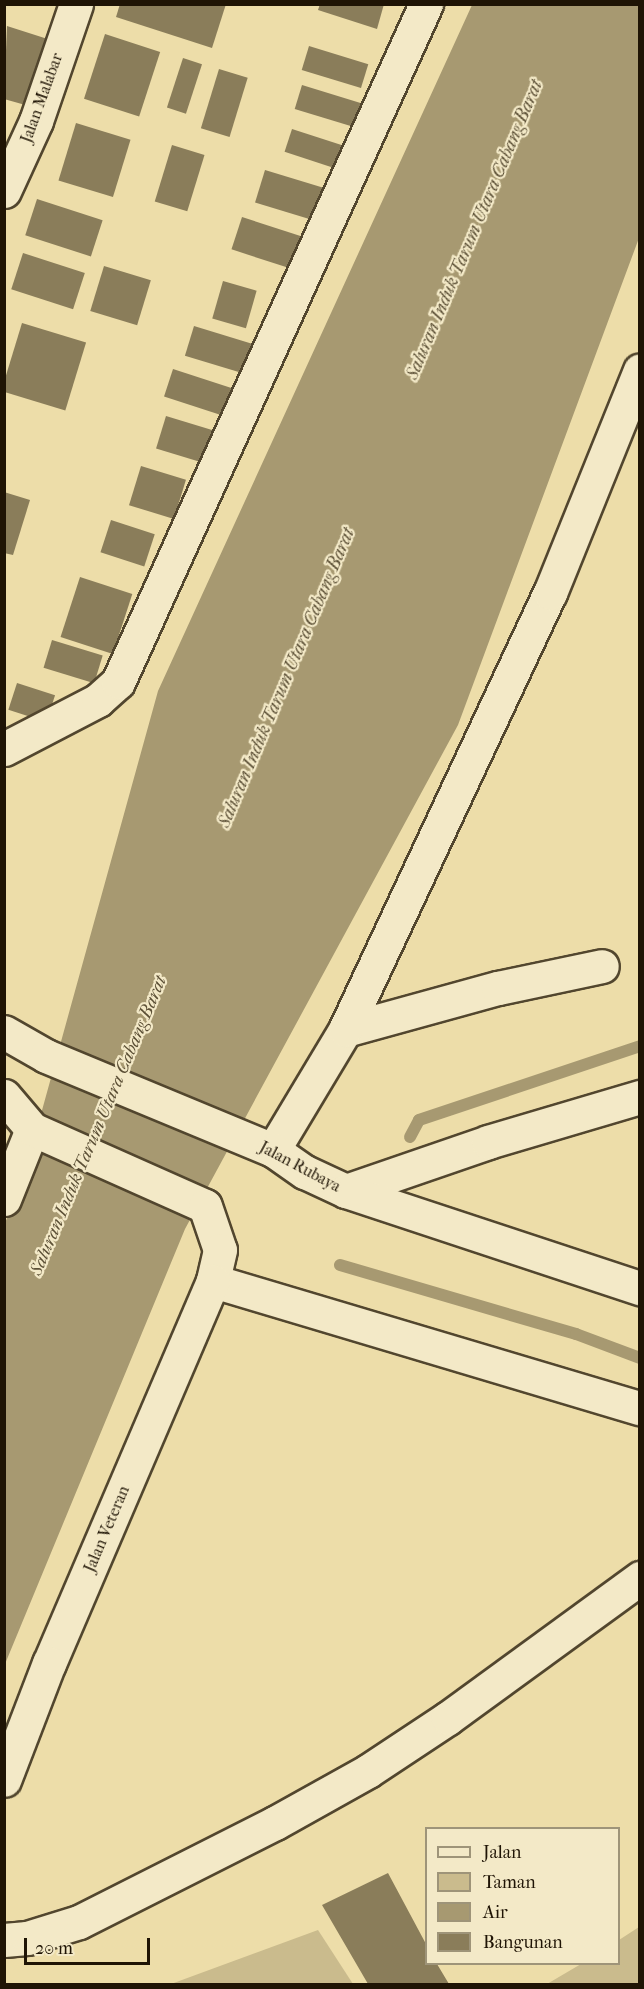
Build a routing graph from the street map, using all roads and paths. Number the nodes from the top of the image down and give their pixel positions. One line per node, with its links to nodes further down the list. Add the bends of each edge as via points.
1 (76, 4): 3 (street, Jalan Malabar, via 36,121)
2 (426, 4): 5 (street, via 118,682 98,700)
3 (4, 191)
4 (639, 370): 7 (street, via 550,593)
5 (4, 749)
6 (602, 966): 7 (street, via 498,988)
7 (345, 1030): 12 (street)
8 (4, 1032): 12 (street, Jalan Rubaya, via 46,1056)
9 (4, 1096): 11 (street)
10 (639, 1097): 13 (street, via 488,1142)
11 (32, 1129): 14 (street); 15 (street, Jalan Veteran, via 204,1206 220,1250)
12 (273, 1150): 13 (street, Jalan Rubaya, via 305,1173)
13 (346, 1191): 16 (street, Jalan Rubaya)
14 (4, 1199)
15 (213, 1281): 17 (street); 19 (street, Jalan Veteran, via 49,1663)
16 (639, 1288)
17 (639, 1408)
18 (639, 1578): 20 (street, via 448,1718 368,1771 275,1823 79,1922 27,1938)
19 (4, 1780)
20 (4, 1940)

